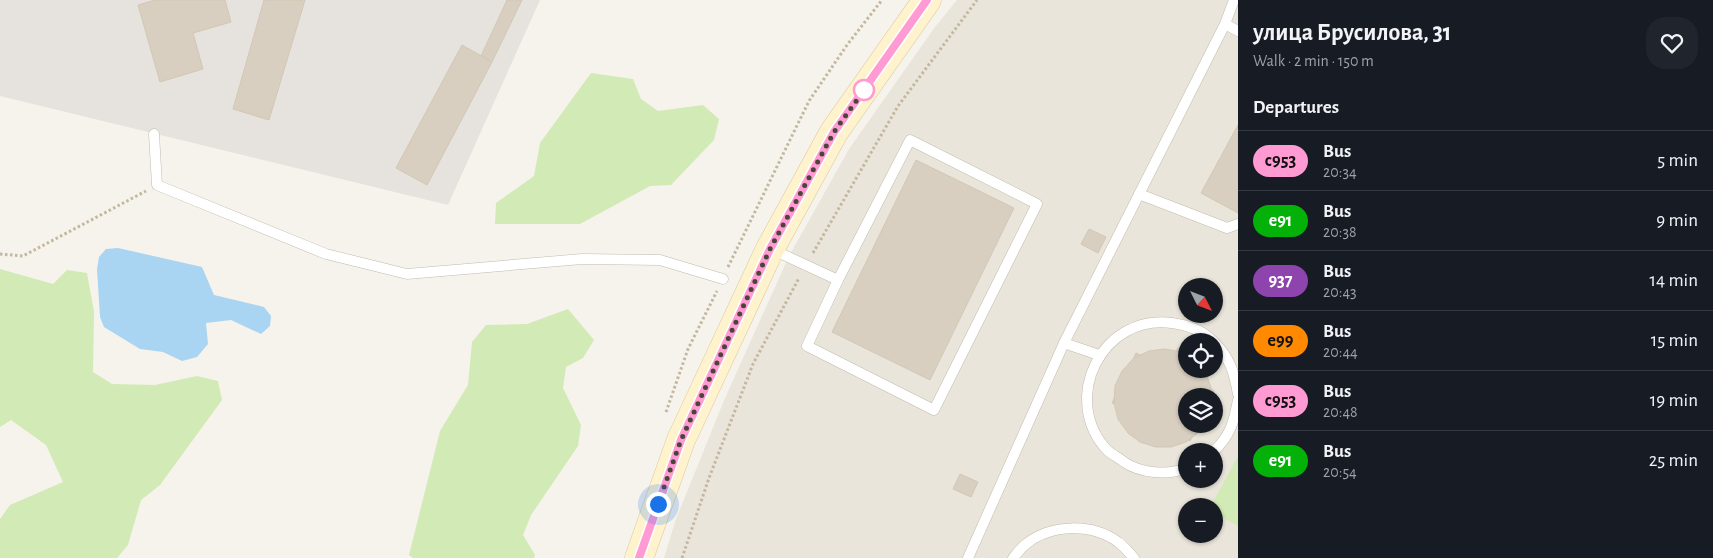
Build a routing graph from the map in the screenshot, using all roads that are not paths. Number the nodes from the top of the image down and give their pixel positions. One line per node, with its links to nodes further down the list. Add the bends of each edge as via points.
1 (927, 0): 8 (street, via 834,132)
2 (1234, 0): 3 (lane)
3 (1225, 24): 4 (lane); 6 (lane)
4 (1238, 31)
5 (154, 134): 9 (lane, via 158,184 326,254 407,274 582,259 660,260)
6 (1139, 194): 7 (lane, via 1227,228); 12 (lane)
7 (1238, 224)
8 (770, 249): 10 (lane); 20 (street, via 681,440)
9 (722, 279)
10 (838, 280): 10 (lane, via 910,140 1037,204 934,410 807,346)
11 (1202, 333): 14 (lane, via 1185,324 1161,321 1137,326 1116,337)
12 (1064, 343): 14 (lane); 19 (lane)
13 (1223, 351): 15 (lane, via 1235,373)
14 (1100, 355): 18 (lane, via 1089,378 1087,404 1094,430 1108,451 1130,466 1155,473)
15 (1238, 394)
16 (1238, 400): 17 (lane, via 1234,421)
17 (1222, 443)
18 (1178, 471)
19 (971, 557)
20 (639, 558)
21 (1013, 558): 22 (lane, via 1027,544 1048,532 1072,527 1096,531 1117,541)
22 (1134, 558)

